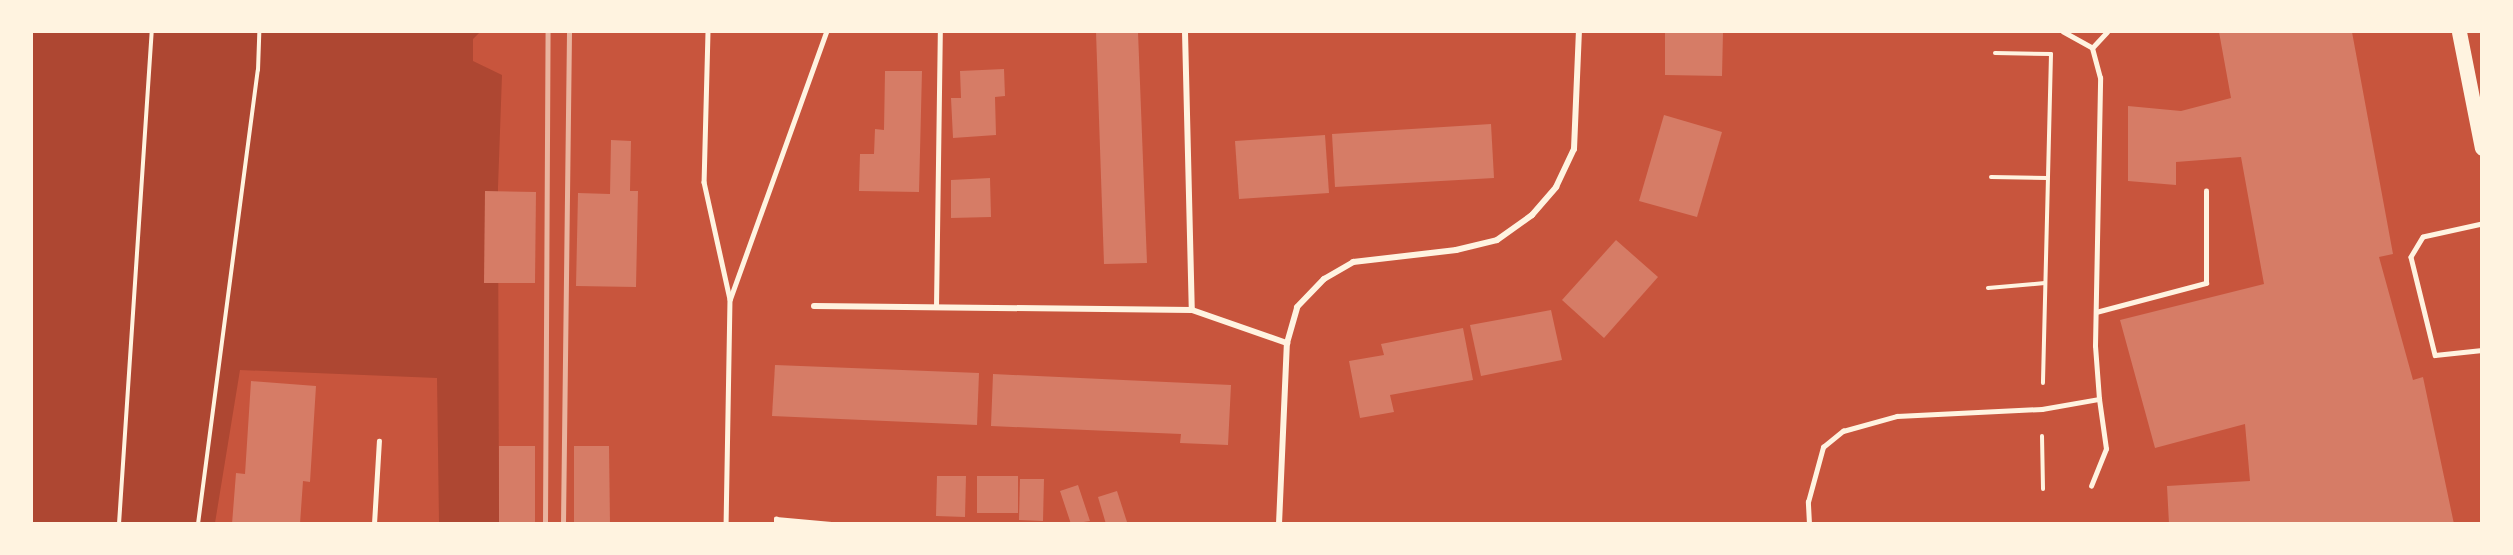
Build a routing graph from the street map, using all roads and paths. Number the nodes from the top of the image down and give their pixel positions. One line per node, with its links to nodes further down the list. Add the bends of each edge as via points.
1 (152, 32): 33 (path)
2 (260, 32): 34 (path)
3 (708, 32): 20 (lane, via 704,182)
4 (826, 32): 20 (lane)
5 (940, 32): 22 (lane)
6 (1185, 32): 23 (street)
7 (1579, 32): 25 (street, via 1574,149 1556,187 1532,215 1497,240 1456,250 1353,262 1324,279 1297,307)
8 (2063, 32): 11 (lane)
9 (2107, 32): 11 (lane)
10 (2459, 32): 13 (main road)
11 (2092, 48): 24 (lane, via 2100,78)
12 (1995, 53): 15 (path, via 2051,54)
13 (2481, 148)
14 (1991, 177): 15 (path)
15 (2047, 178): 18 (path)
16 (2206, 190): 24 (lane, via 2206,284)
17 (2481, 224): 26 (lane, via 2423,237 2411,257 2434,355)
18 (2045, 283): 19 (path); 27 (path)
19 (1988, 288)
20 (730, 299): 36 (lane)
21 (814, 306): 22 (street)
22 (936, 307): 23 (street)
23 (1192, 310): 25 (street)
24 (2096, 312): 28 (lane)
25 (1287, 343): 39 (street)
26 (2481, 350)
27 (2043, 384)
28 (2099, 399): 31 (lane, via 2106,449); 40 (lane, via 2042,409 1897,416 1843,431 1823,447 1808,502)
29 (2042, 426): 32 (path)
30 (379, 441): 35 (lane)
31 (2091, 486)
32 (2043, 489)
33 (119, 524)
34 (198, 524)
35 (374, 524)
36 (726, 524)
37 (776, 524): 38 (lane, via 777,519)
38 (831, 524)
39 (1279, 524)
40 (1809, 524)

